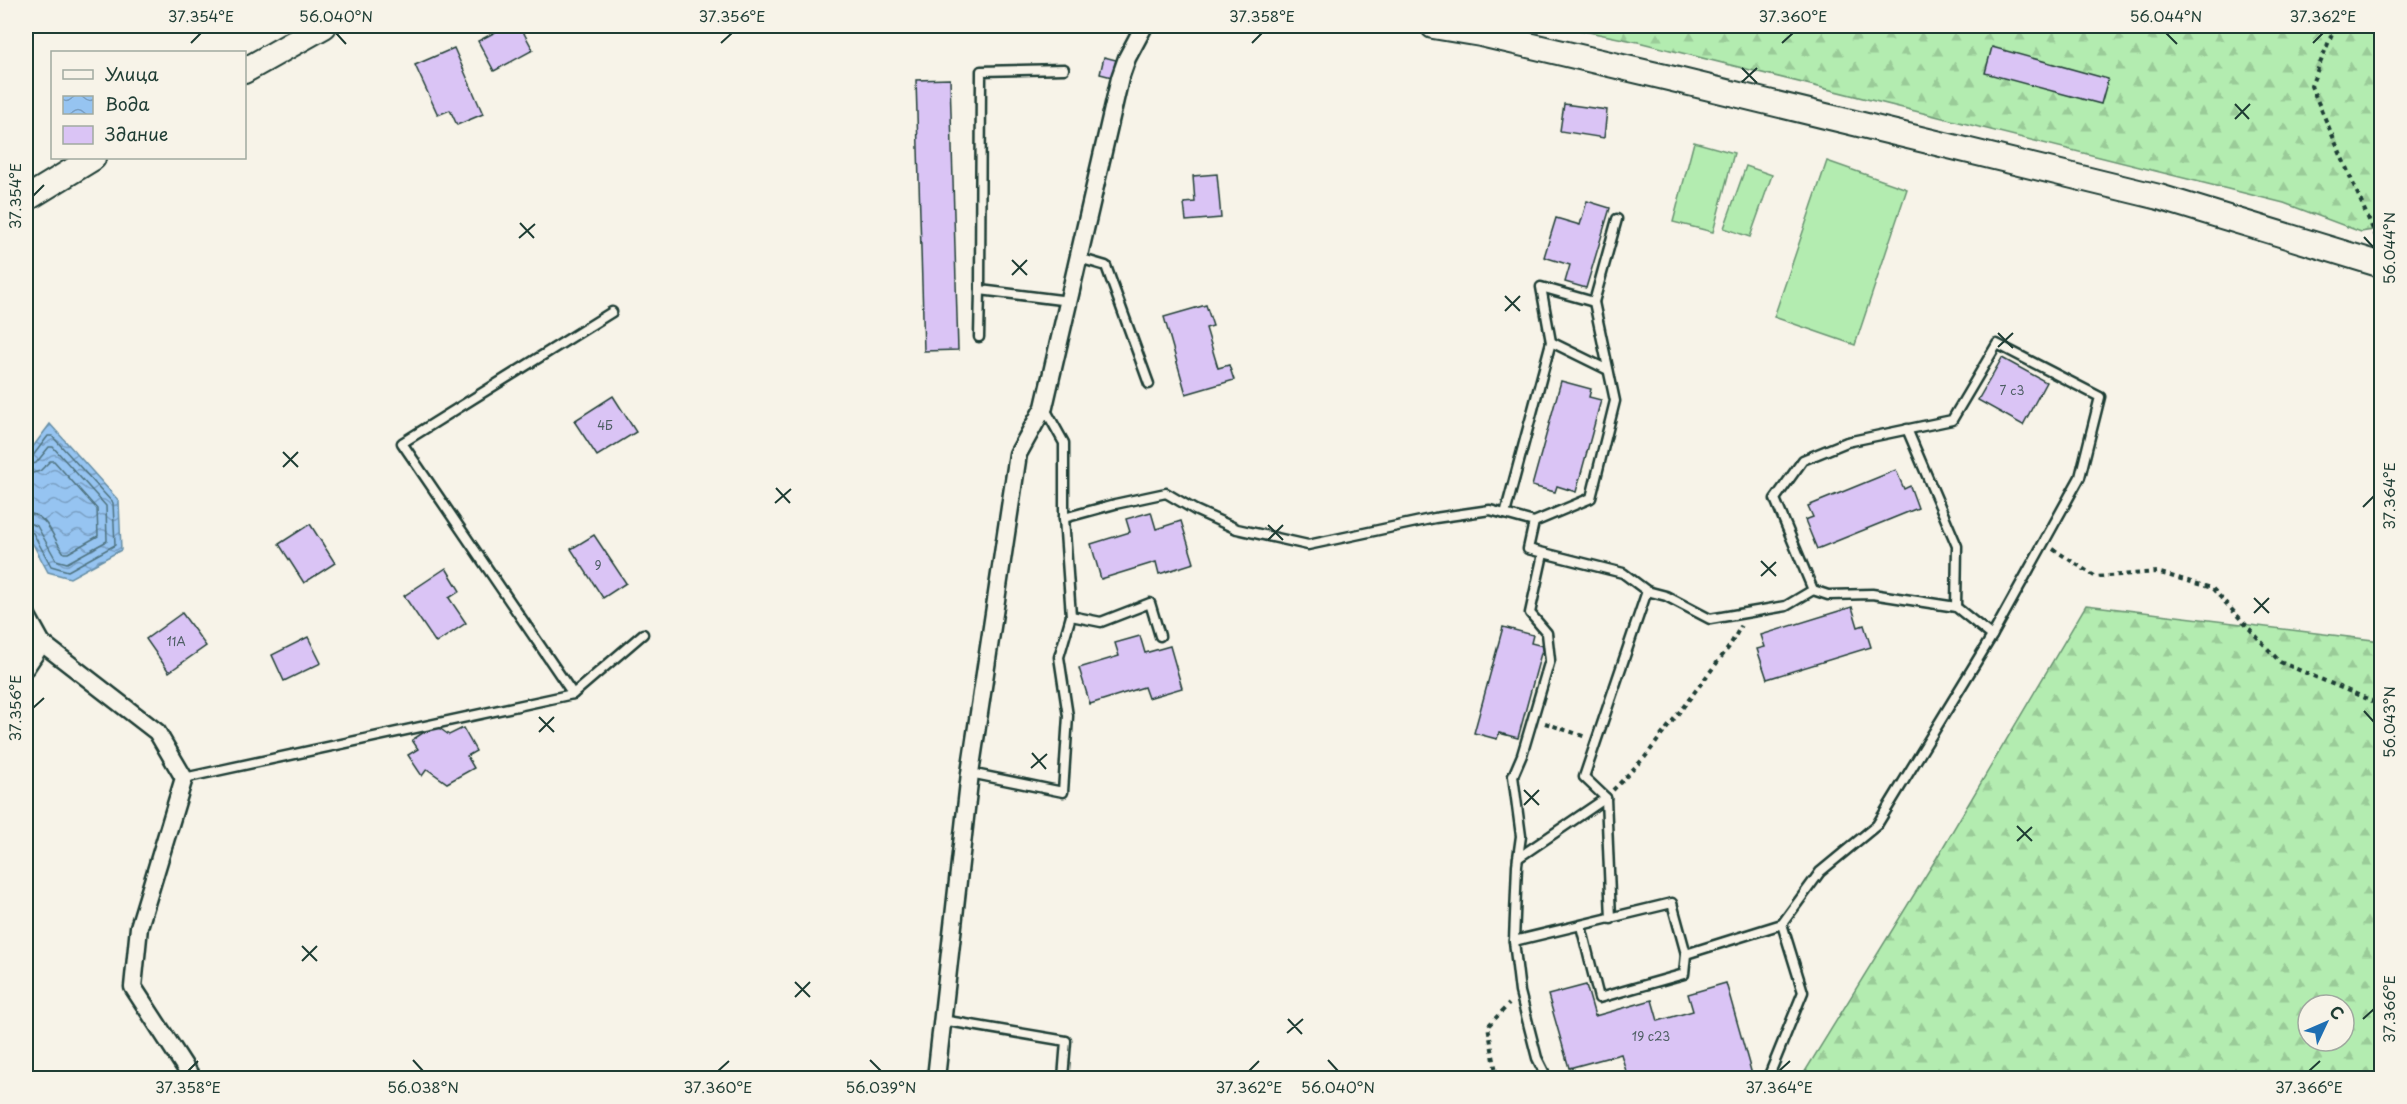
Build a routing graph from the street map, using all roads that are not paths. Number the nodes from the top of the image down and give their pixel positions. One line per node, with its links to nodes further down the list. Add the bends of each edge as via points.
1 (1144, 26): 9 (street, via 1120,78)
2 (1433, 26): 10 (main road, via 1647,72 2159,197)
3 (312, 28): 5 (main road)
4 (1064, 69): 11 (lane, via 981,71)
5 (246, 70)
6 (91, 159): 7 (main road)
7 (26, 199)
8 (1617, 219): 13 (lane)
9 (1079, 258): 12 (street); 18 (lane, via 1106,266)
10 (2382, 265)
11 (980, 290): 12 (lane); 15 (lane)
12 (1069, 301): 19 (street)
13 (1594, 302): 16 (lane, via 1541,287); 17 (lane)
14 (612, 312): 35 (lane, via 402,443)
15 (979, 337)
16 (1551, 342): 17 (lane); 21 (lane)
17 (1608, 370): 23 (lane, via 1615,401 1591,498)
18 (1149, 384)
19 (1044, 407): 22 (lane, via 1064,443); 36 (street, via 1018,454)
20 (1907, 429): 25 (lane, via 1847,442 1803,460 1775,499); 27 (lane, via 1958,546); 32 (lane, via 1952,420 1997,344 2100,396 2080,477)
21 (1505, 514): 22 (lane, via 1490,510 1435,518 1308,545 1237,529 1166,493); 23 (lane)
22 (1064, 518): 29 (lane)
23 (1534, 522): 24 (lane, via 1527,549)
24 (1543, 554): 26 (lane, via 1623,573); 39 (lane, via 1530,613 1547,633 1550,660 1513,776 1521,836)
25 (1813, 590): 26 (lane, via 1786,606 1710,618); 27 (lane, via 1828,595 1872,594)
26 (1647, 591): 38 (lane, via 1584,777)
27 (1956, 607): 32 (lane)
28 (26, 614): 33 (street)
29 (1071, 616): 31 (lane, via 1101,622 1150,603); 36 (lane, via 1059,657 1068,716 1063,792)
30 (644, 634): 35 (lane)
31 (1160, 636)
32 (1992, 636): 41 (lane, via 1877,825 1820,872)
33 (42, 643): 34 (street); 37 (street, via 157,732)
34 (26, 667)
35 (573, 694): 37 (lane)
36 (970, 773): 45 (street)
37 (184, 778): 46 (street, via 139,927 133,987)
38 (1606, 798): 39 (lane); 40 (lane)
39 (1518, 858): 43 (lane)
40 (1611, 919): 42 (lane); 44 (lane, via 1672,903)
41 (1782, 924): 44 (lane); 50 (lane, via 1803,992)
42 (1581, 926): 43 (lane); 44 (lane, via 1599,998 1684,974)
43 (1515, 941): 49 (lane, via 1520,992 1537,1058)
44 (1686, 954)
45 (942, 1020): 47 (street); 48 (lane, via 1066,1041)
46 (192, 1078)
47 (936, 1078)
48 (1063, 1078)
49 (1547, 1078)
50 (1768, 1078)

